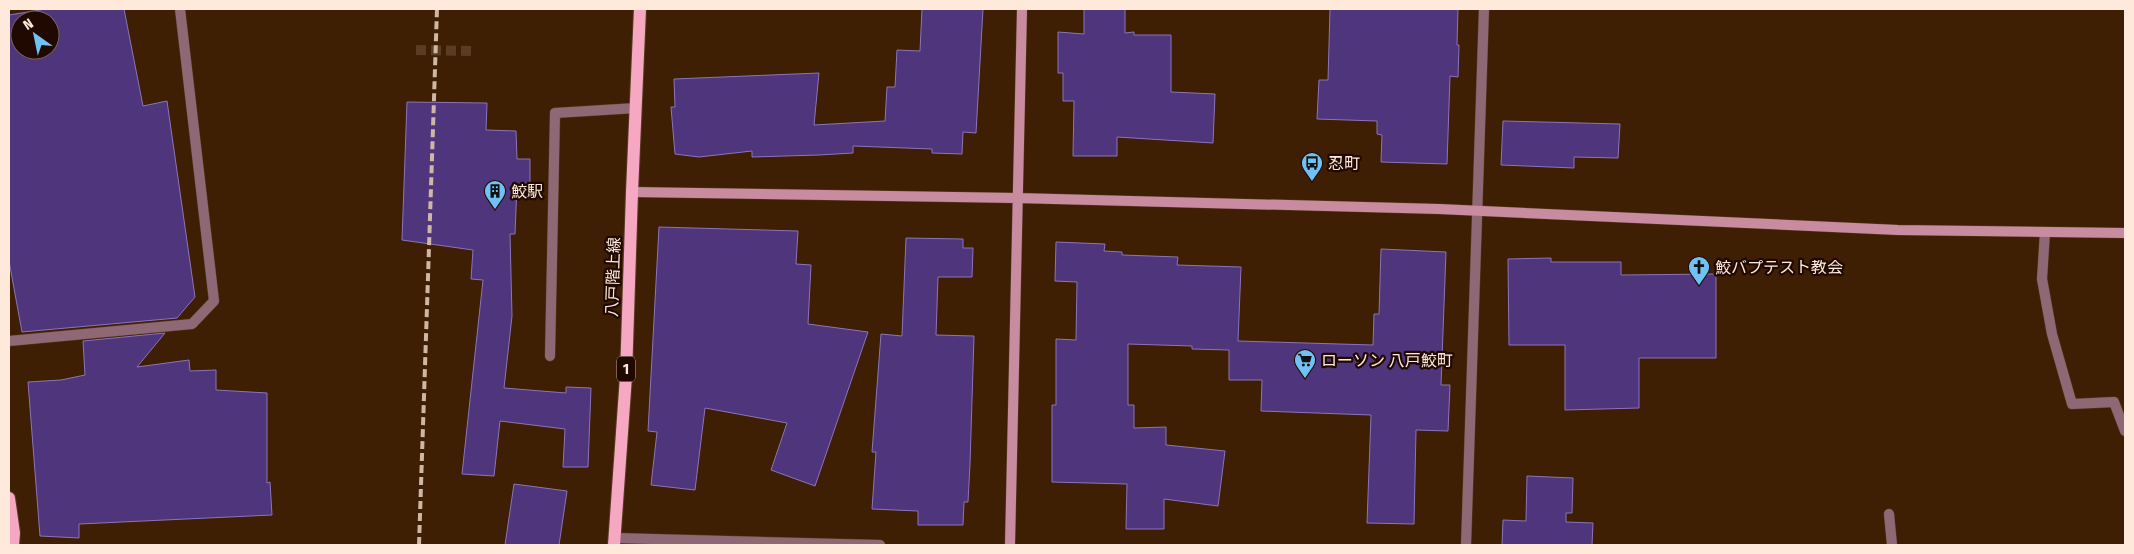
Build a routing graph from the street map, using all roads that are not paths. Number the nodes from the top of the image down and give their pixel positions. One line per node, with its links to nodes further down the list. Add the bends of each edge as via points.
1 (180, 9): 11 (street, via 214,301 192,324)
2 (640, 9): 5 (main road, 八戸階上線 / 1)
3 (1022, 9): 7 (street)
4 (1484, 9): 8 (street)
5 (636, 108): 6 (main road, 八戸階上線 / 1); 12 (street, via 555,113)
6 (632, 192): 7 (street); 16 (main road, 八戸階上線 / 1, via 626,376)
7 (1017, 198): 8 (street); 19 (street)
8 (1478, 210): 9 (street, via 1898,230); 20 (street)
9 (2045, 232): 10 (street); 13 (street, via 2042,279 2052,334 2072,404 2114,402)
10 (2125, 233)
11 (9, 341)
12 (550, 356)
13 (2125, 431)
14 (9, 498): 17 (main road)
15 (1889, 514): 21 (street)
16 (614, 542): 18 (street)
17 (13, 545)
18 (880, 545)
19 (1010, 545)
20 (1466, 545)
21 (1892, 545)

